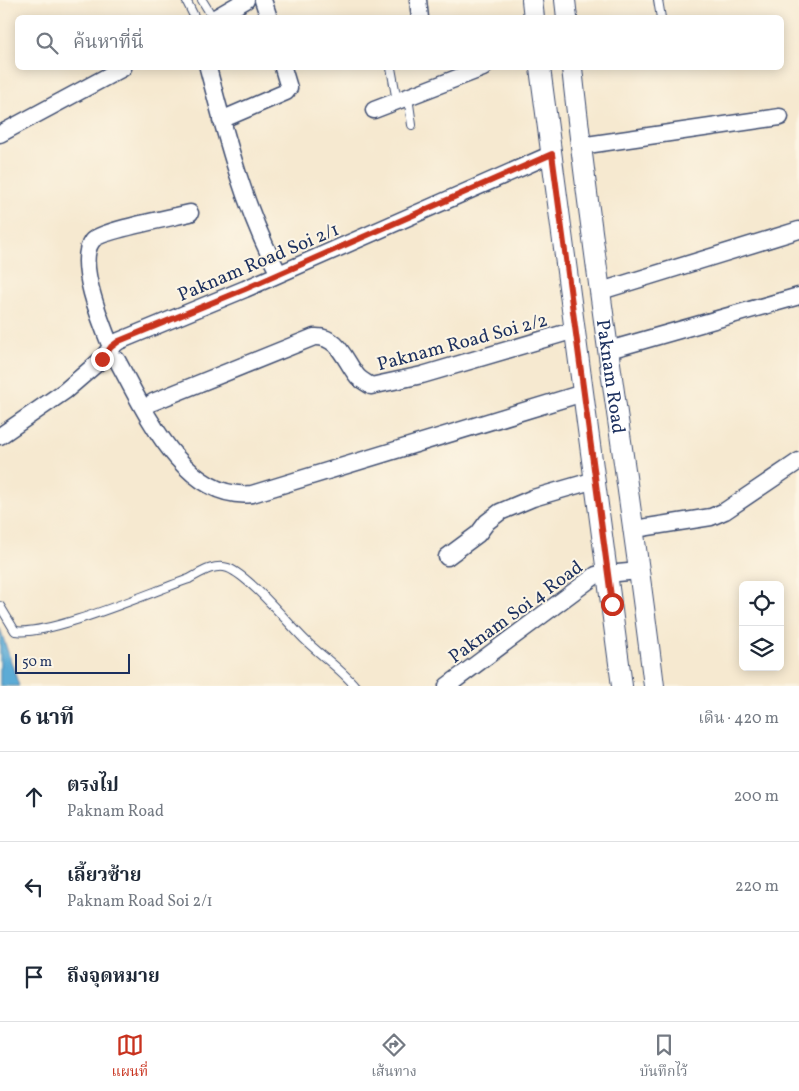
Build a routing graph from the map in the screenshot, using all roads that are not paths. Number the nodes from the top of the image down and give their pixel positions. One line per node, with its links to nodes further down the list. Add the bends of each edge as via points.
1 (186, 0): 9 (lane)
2 (202, 0): 10 (lane)
3 (246, 0): 11 (street)
4 (263, 0): 12 (street)
5 (418, 0): 13 (street)
6 (532, 0): 14 (street)
7 (565, 0): 15 (street)
8 (658, 0): 16 (lane)
9 (194, 15)
10 (212, 15)
11 (219, 15)
12 (268, 15)
13 (420, 15)
14 (534, 15)
15 (567, 15)
16 (660, 15)
17 (119, 70): 29 (street)
18 (208, 70): 27 (street)
19 (284, 70): 27 (street, via 286,92)
20 (391, 70): 24 (lane)
21 (478, 70): 24 (street)
22 (540, 70): 31 (street, Paknam Road)
23 (572, 70): 30 (street, Paknam Road)
24 (402, 99): 25 (street); 28 (lane)
25 (374, 110)
26 (780, 117): 30 (street)
27 (221, 120): 34 (street, via 250,205)
28 (412, 125)
29 (0, 134)
30 (580, 146): 35 (street, Paknam Road)
31 (552, 154): 34 (street, Paknam Road Soi 2/1); 37 (street, Paknam Road)
32 (190, 212): 39 (street, via 92,240 88,249 90,290)
33 (799, 230): 35 (street)
34 (279, 274): 39 (street, Paknam Road Soi 2/1, via 119,341)
35 (601, 291): 38 (street, Paknam Road)
36 (799, 296): 38 (street)
37 (575, 330): 40 (street, Paknam Road); 41 (street, Paknam Road Soi 2/2, via 422,375 372,386 360,378 332,342 314,337)
38 (609, 350): 42 (street, Paknam Road)
39 (114, 353): 40 (street, via 173,454 205,483 234,495 259,492); 44 (street, Paknam Road Soi 2/1, via 102,359 65,392)
40 (583, 393): 43 (street, Paknam Road)
41 (153, 402)
42 (618, 414): 43 (street); 47 (street, Paknam Road)
43 (587, 421): 46 (street, Paknam Road)
44 (0, 436)
45 (799, 460): 47 (street, via 725,511 711,517)
46 (595, 480): 48 (street, via 532,498 500,512 486,522 478,534); 50 (street, Paknam Road)
47 (635, 529): 49 (street, Paknam Road)
48 (447, 556)
49 (639, 571): 50 (street, Paknam Soi 4 Road); 55 (street, Paknam Road)
50 (607, 573): 53 (street, Paknam Soi 4 Road, via 587,581); 54 (street, Paknam Road)
51 (0, 606): 52 (lane, via 16,631 27,632 68,621 218,566 227,567 237,572)
52 (355, 686)
53 (447, 686)
54 (622, 686)
55 (654, 686)

